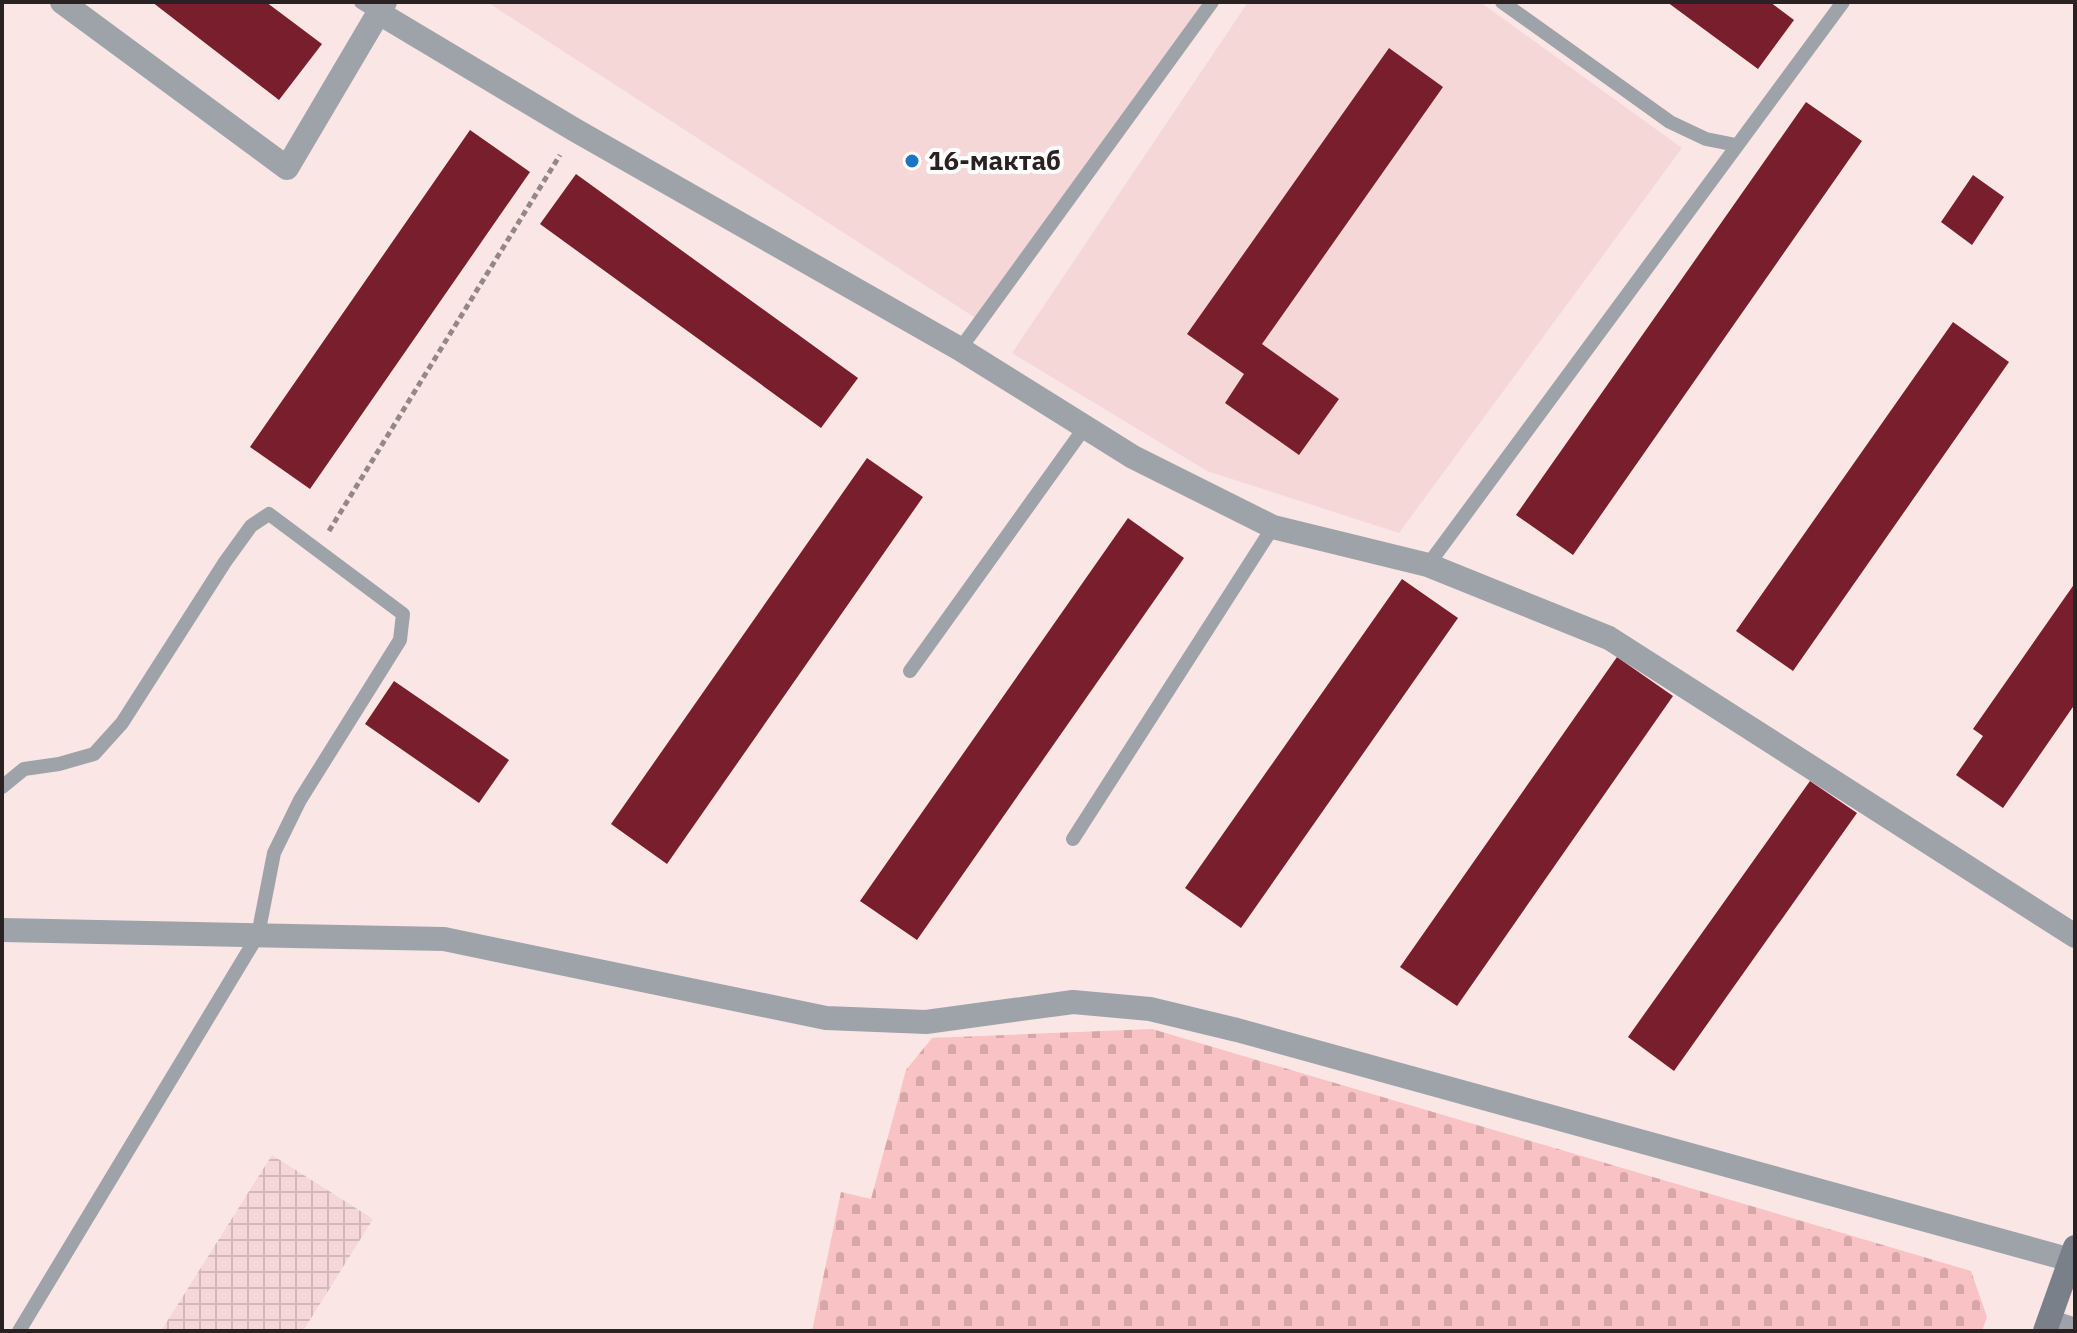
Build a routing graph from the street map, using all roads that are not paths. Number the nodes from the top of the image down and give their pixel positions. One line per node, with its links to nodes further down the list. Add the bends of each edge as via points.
1 (62, 2): 5 (street, via 287,168)
2 (1212, 2): 7 (lane)
3 (1502, 2): 6 (lane, via 1670,122 1706,139)
4 (1843, 2): 6 (lane)
5 (375, 6): 7 (street, via 575,130)
6 (1736, 145): 10 (lane)
7 (960, 349): 8 (street)
8 (1085, 427): 9 (street); 11 (lane)
9 (1273, 527): 10 (street); 13 (lane)
10 (1428, 565): 16 (street, via 1609,638)
11 (910, 671)
12 (2, 787): 15 (lane, via 24,769 94,754 122,723 251,526 269,514 403,614 400,640 300,800 274,853)
13 (1073, 839)
14 (2, 930): 15 (street)
15 (258, 935): 17 (street, via 444,939 826,1018 926,1022 1073,1002 1150,1009); 20 (lane)
16 (2075, 936)
17 (2073, 1253): 18 (main road)
18 (2047, 1326): 19 (street)
19 (2075, 1330)
20 (19, 1331)

